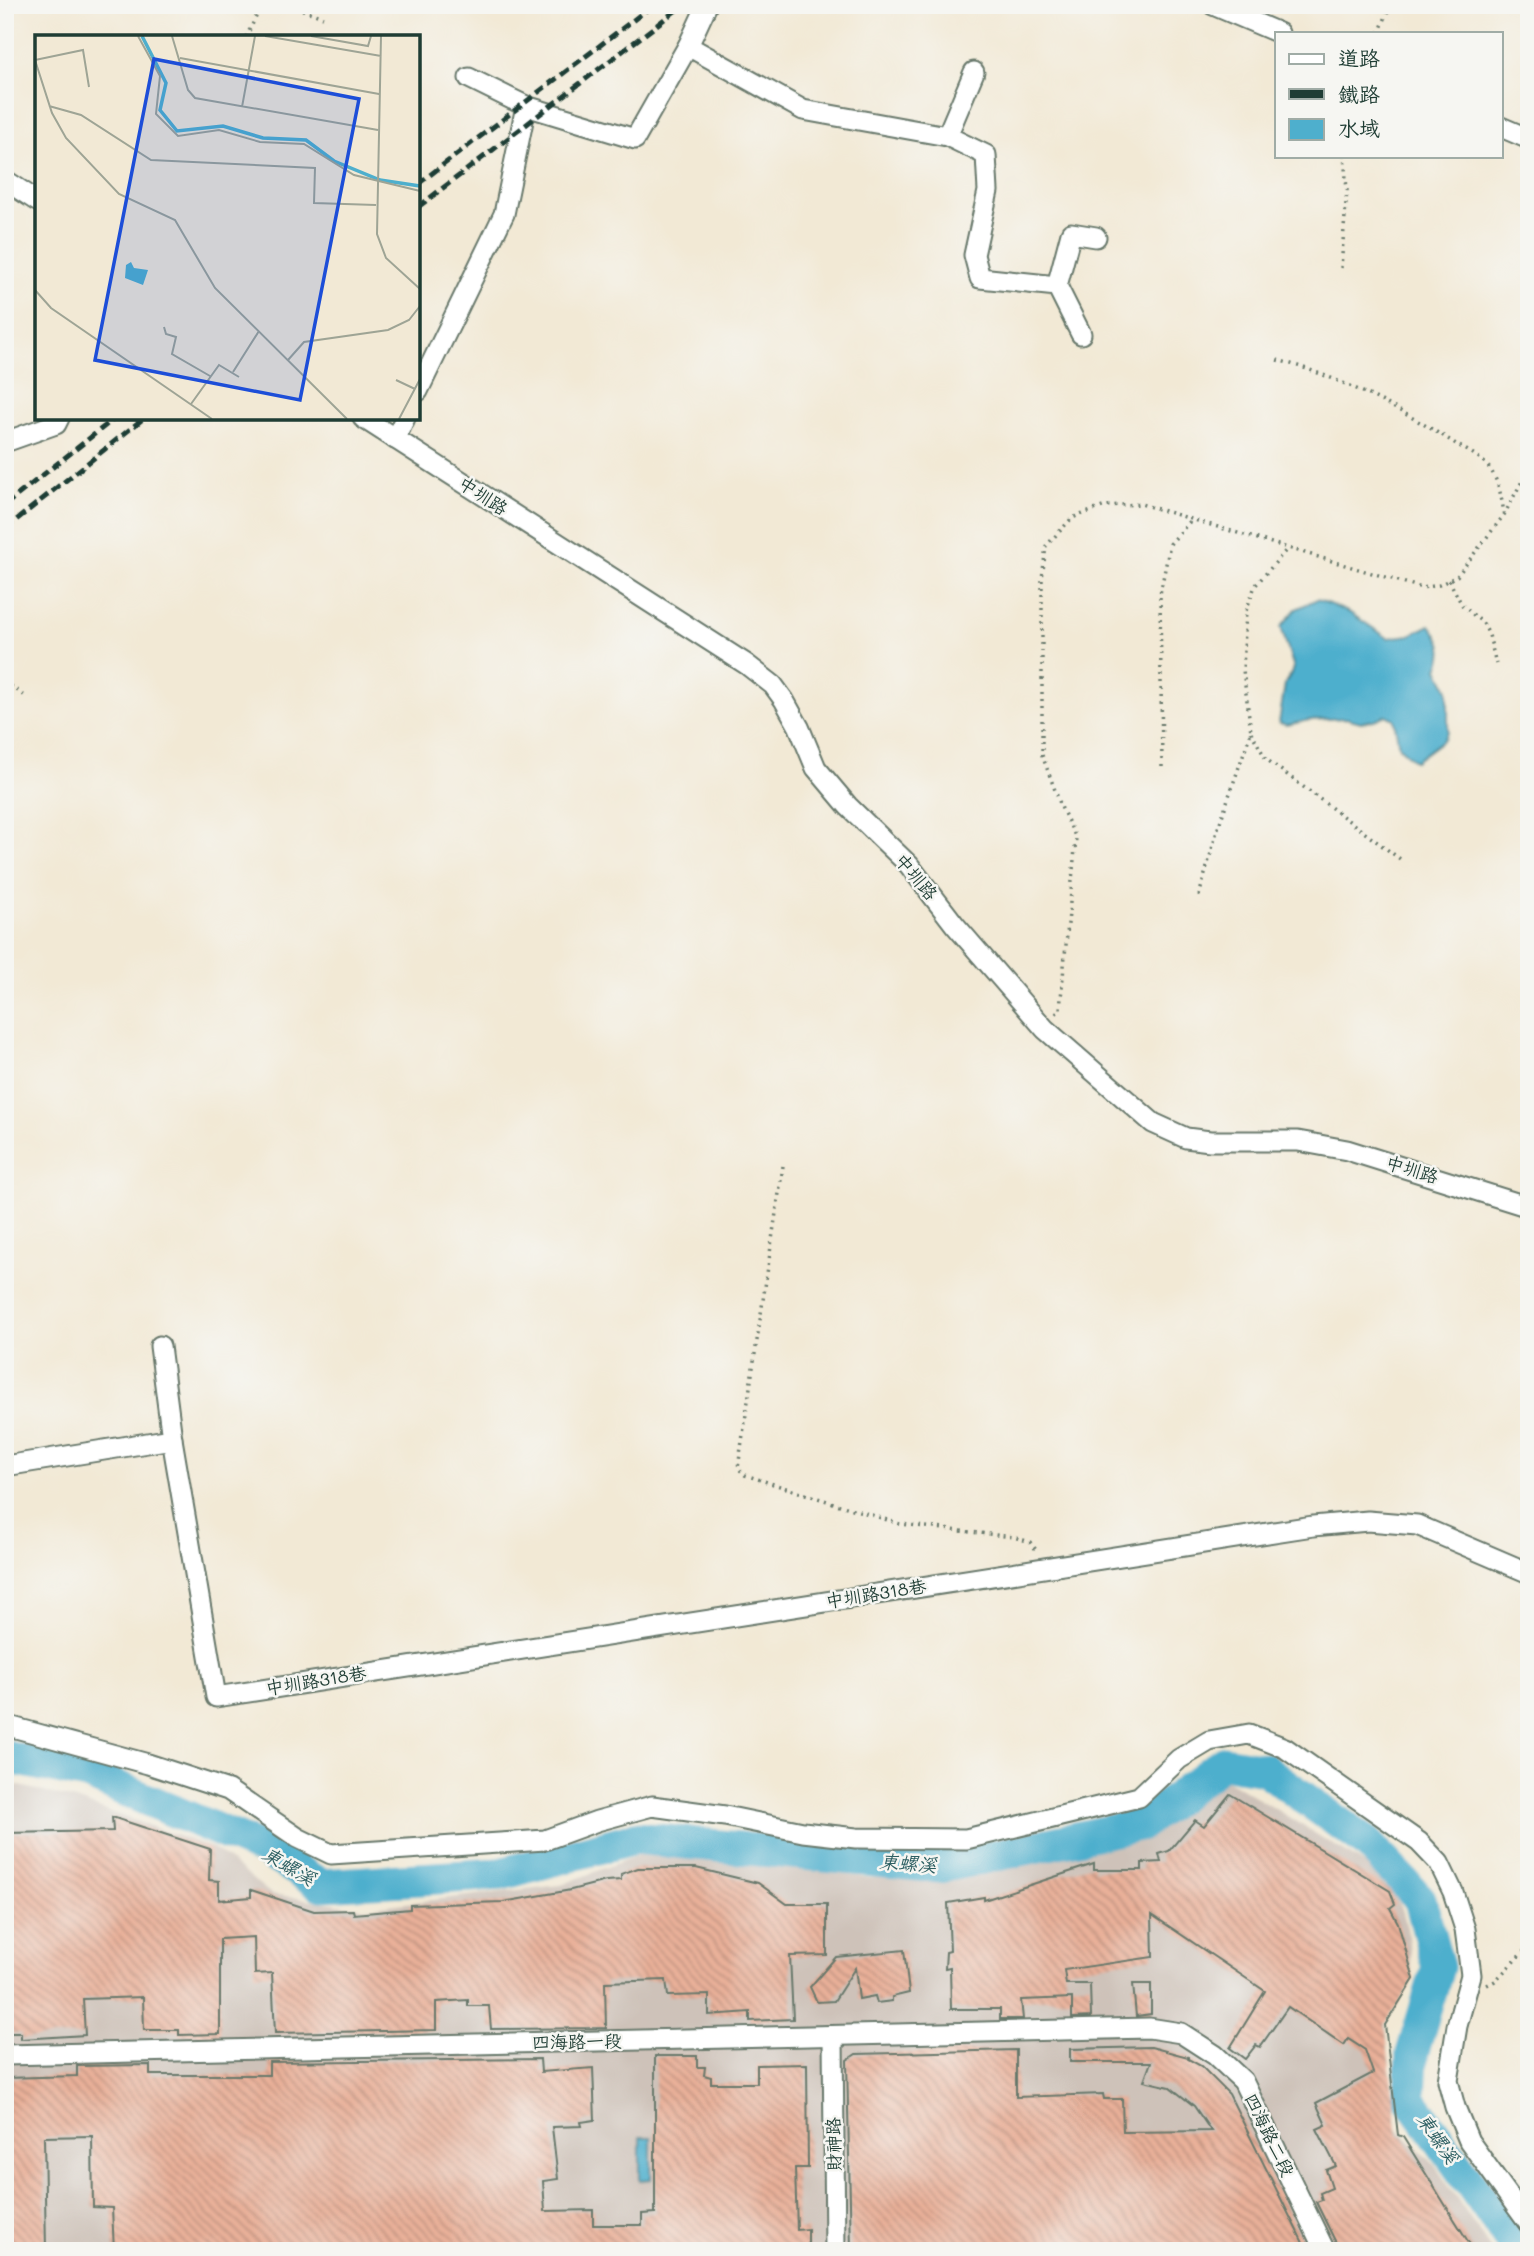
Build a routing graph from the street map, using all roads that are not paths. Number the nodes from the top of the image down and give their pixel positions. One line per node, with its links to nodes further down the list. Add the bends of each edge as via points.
1 (707, 5): 4 (street)
2 (1213, 5): 3 (street)
3 (1277, 32)
4 (688, 46): 7 (street, via 635,139); 9 (street, via 803,110)
5 (974, 72): 9 (street)
6 (469, 78): 7 (street)
7 (526, 106): 16 (street, via 504,214)
8 (1502, 127): 10 (street)
9 (947, 136): 14 (street, via 986,155 988,191 974,255 980,278)
10 (1529, 139)
11 (5, 180): 12 (street)
12 (35, 200)
13 (1096, 237): 14 (street, via 1071,233)
14 (1057, 286): 15 (street)
15 (1081, 334)
16 (420, 387)
17 (59, 420): 21 (street)
18 (366, 420): 20 (street, 中圳路)
19 (404, 420): 20 (street)
20 (395, 439): 22 (street, 中圳路, via 773,685 799,727 816,768 848,806 909,865 1045,1029 1153,1123 1178,1135 1210,1141 1298,1141 1347,1150)
21 (5, 442)
22 (1529, 1207)
23 (160, 1346): 24 (street)
24 (172, 1439): 25 (street); 26 (street, 中圳路318巷, via 216,1697 1313,1526 1368,1521 1417,1525)
25 (5, 1466)
26 (1529, 1573)
27 (5, 1725): 31 (street, via 228,1790 298,1838 331,1854 545,1840 652,1806 856,1838 966,1839 1139,1797 1179,1759 1209,1741 1249,1734 1284,1748 1419,1842 1439,1863 1465,1929 1471,1975 1448,2081 1469,2141)
28 (1149, 2028): 29 (street, 四海路一段); 33 (street, 四海路二段, via 1181,2033 1243,2081)
29 (833, 2036): 30 (street, 四海路一段); 32 (street, 財神路)
30 (5, 2055)
31 (1529, 2224)
32 (835, 2251)
33 (1325, 2251)

